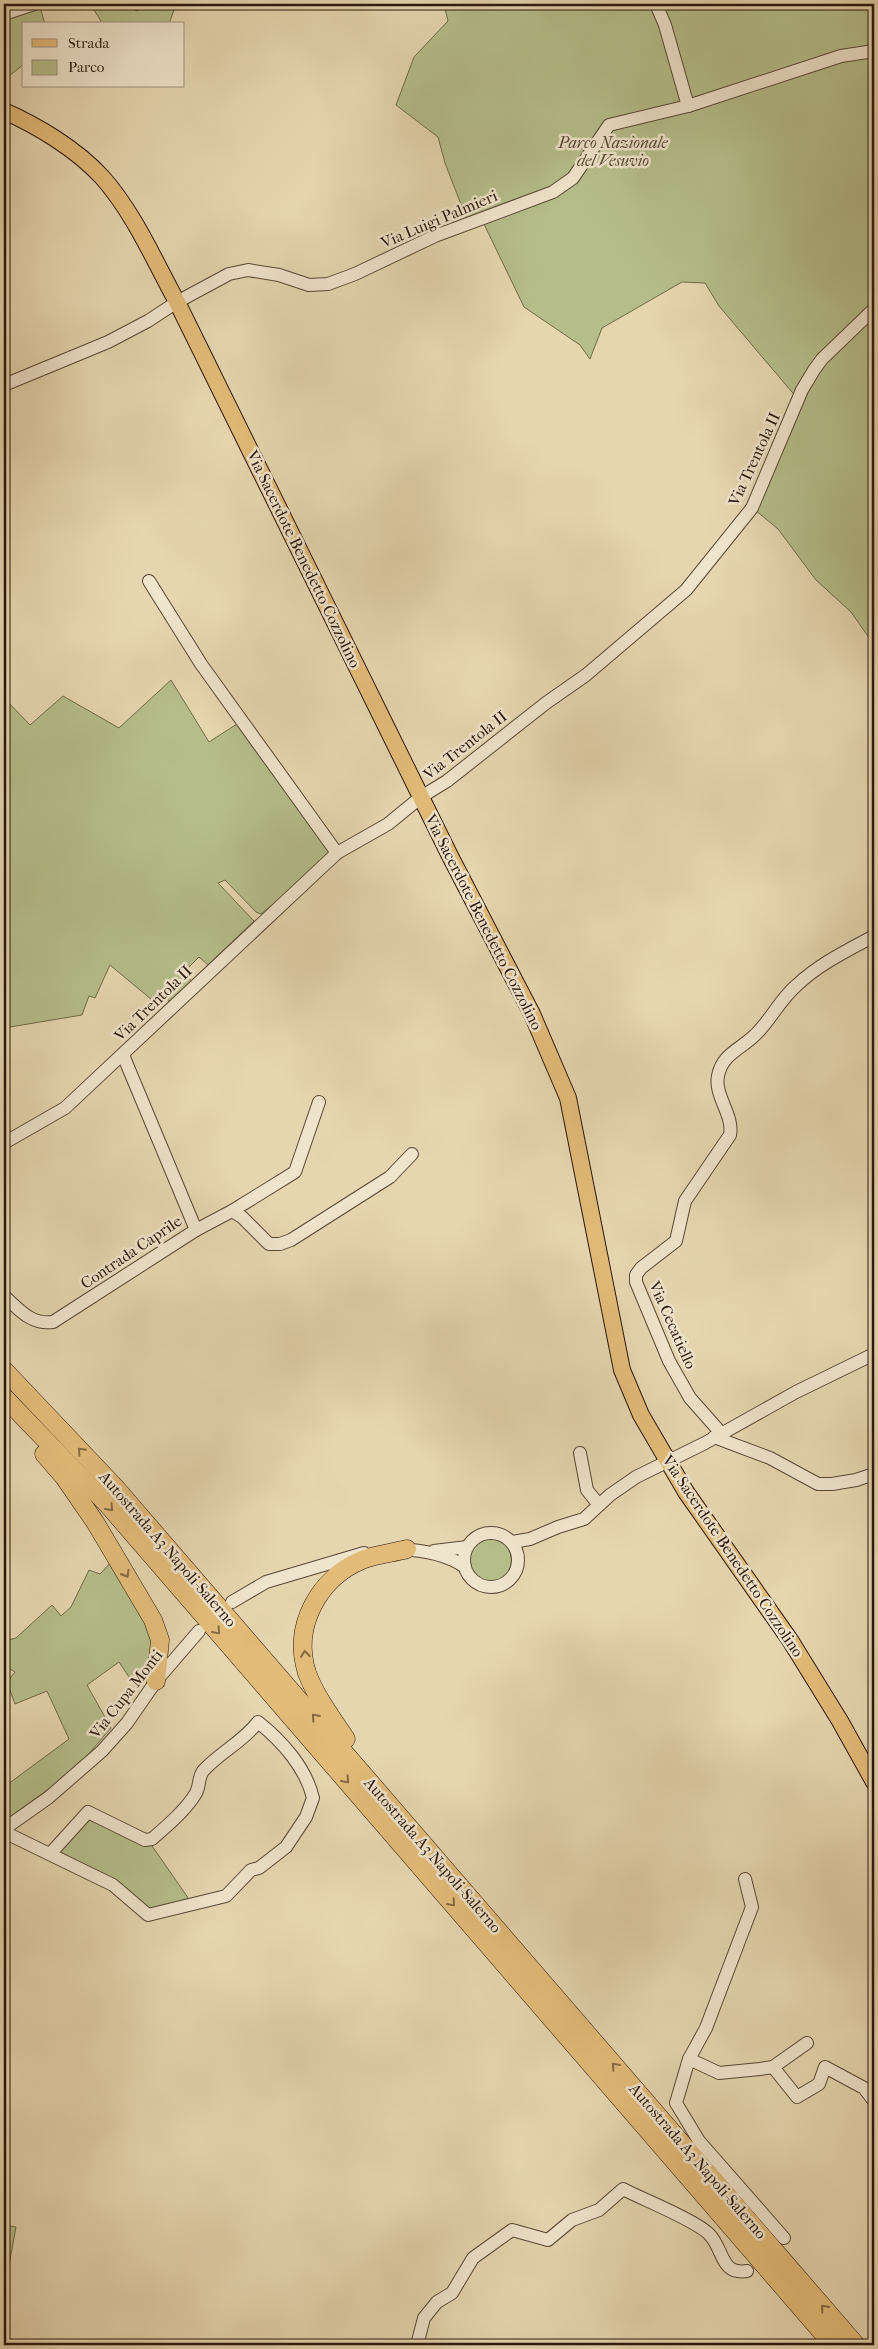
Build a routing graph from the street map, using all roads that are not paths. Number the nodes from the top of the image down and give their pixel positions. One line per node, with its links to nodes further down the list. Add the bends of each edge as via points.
1 (34, 4): 3 (street)
2 (656, 4): 5 (street)
3 (4, 14)
4 (874, 52): 5 (street, Via Luigi Palmieri, via 841,56)
5 (688, 106): 7 (street, Via Luigi Palmieri, via 608,125 574,178 553,192 436,236 345,278 318,286 248,270 229,274)
6 (4, 111): 7 (main road, Via Sacerdote Benedetto Cozzolino, via 66,146 101,177 132,218)
7 (177, 302): 9 (street, Via Luigi Palmieri, via 108,342); 11 (main road, Via Sacerdote Benedetto Cozzolino)
8 (874, 309): 11 (street, Via Trentola II, via 814,370 802,390 752,508 686,590 586,675 447,781)
9 (4, 385)
10 (150, 581): 12 (street, via 201,664)
11 (421, 797): 12 (street, Via Trentola II, via 388,824); 27 (main road, Via Sacerdote Benedetto Cozzolino, via 532,1014 568,1098 622,1370 641,1415)
12 (337, 853): 14 (street, Via Trentola II)
13 (874, 936): 25 (street, Via Cecatiello, via 833,958 796,985 755,1035 723,1060 718,1077 719,1090 732,1127 730,1135 685,1201 676,1241 640,1268 636,1275 636,1282 669,1360 690,1398)
14 (123, 1055): 16 (street, Via Trentola II, via 65,1108); 19 (street, Contrada Caprile)
15 (320, 1102): 18 (street, via 295,1172)
16 (4, 1143)
17 (412, 1154): 18 (street, via 390,1177 280,1244 269,1244 242,1217)
18 (232, 1212): 19 (street)
19 (196, 1230): 20 (street, Contrada Caprile, via 53,1322 42,1324 32,1321)
20 (4, 1296)
21 (874, 1354): 25 (street)
22 (4, 1370): 42 (highway, Autostrada A3 Napoli-Salerno, one-way to 22, via 115,1487)
23 (4, 1398): 52 (highway, Autostrada A3 Napoli-Salerno, one-way to 52, via 108,1506)
24 (4, 1409): 39 (highway, one-way to 39, via 64,1477 95,1522 153,1620 160,1640)
25 (718, 1435): 27 (street); 28 (street, via 818,1484 856,1480)
26 (580, 1453): 29 (street, via 587,1490)
27 (670, 1462): 29 (street, via 636,1477); 40 (main road, Via Sacerdote Benedetto Cozzolino, via 686,1492 790,1640)
28 (874, 1474)
29 (599, 1505): 30 (street, via 584,1519)
30 (530, 1539): 31 (street); 35 (street)
31 (512, 1542): 32 (street, via 504,1535 484,1533); 35 (street)
32 (467, 1547): 34 (street); 36 (street)
33 (407, 1549): 34 (street); 37 (street, via 383,1549 326,1563 266,1582); 42 (highway, one-way to 33, via 399,1803 347,1739 320,1699 307,1672 303,1647 308,1616 325,1585 342,1570 364,1559)
34 (426, 1552): 36 (street, via 457,1561)
35 (518, 1556): 36 (street, via 514,1575 497,1586 477,1583)
36 (465, 1567)
37 (232, 1602)
38 (199, 1631): 39 (street, Via Cupa Monti)
39 (156, 1681): 41 (street, Via Cupa Monti, via 127,1723 102,1751)
40 (874, 1782)
41 (4, 1831): 43 (street)
42 (422, 1841): 53 (highway, Autostrada A3 Napoli-Salerno, one-way to 42)
43 (50, 1854): 43 (street, via 113,1885 148,1915 226,1896 251,1870 272,1859 289,1843 314,1798 296,1761 258,1722 243,1740 206,1768 191,1800 152,1839 146,1840 88,1812)
44 (745, 1879): 46 (street, via 752,1907 706,2028)
45 (807, 2043): 47 (street)
46 (689, 2058): 47 (street, via 719,2073); 49 (street, via 676,2103 699,2141)
47 (773, 2067): 48 (street, via 797,2097 819,2084 825,2067 864,2088)
48 (874, 2101)
49 (784, 2238)
50 (747, 2271): 51 (street, via 737,2272 728,2268 718,2246 704,2230 623,2189 599,2210 572,2220 548,2240 512,2230 473,2258 452,2292 437,2302 424,2318)
51 (417, 2345)
52 (833, 2345)
53 (856, 2345)

